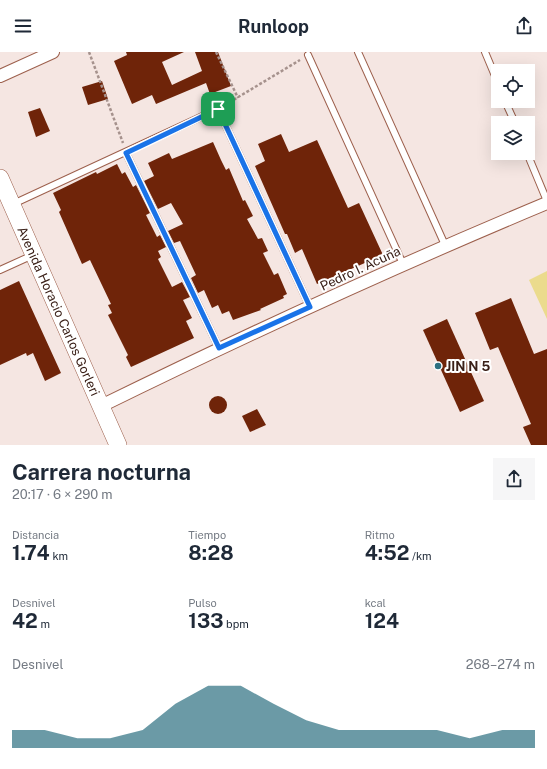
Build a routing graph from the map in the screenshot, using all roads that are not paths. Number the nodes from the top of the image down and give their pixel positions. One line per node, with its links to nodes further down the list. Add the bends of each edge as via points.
1 (53, 52): 6 (street)
2 (358, 52): 12 (lane)
3 (485, 52): 5 (lane)
4 (308, 55): 14 (lane)
5 (491, 66)
6 (0, 76)
7 (126, 153): 11 (lane); 16 (lane, via 218,109); 17 (lane)
8 (530, 160): 10 (lane)
9 (0, 178): 11 (main road, Avenida Horacio Carlos Gorleri)
10 (547, 202): 12 (street, Pedro I. Acuña)
11 (12, 205): 13 (main road, Avenida Horacio Carlos Gorleri)
12 (445, 245): 14 (street, Pedro I. Acuña)
13 (34, 255): 15 (lane); 18 (main road, Avenida Horacio Carlos Gorleri)
14 (403, 264): 16 (street, Pedro I. Acuña)
15 (0, 270)
16 (310, 307): 17 (street, Pedro I. Acuña)
17 (219, 348): 18 (street, Pedro I. Acuña)
18 (101, 406): 19 (main road, Avenida Horacio Carlos Gorleri)
19 (118, 445)

